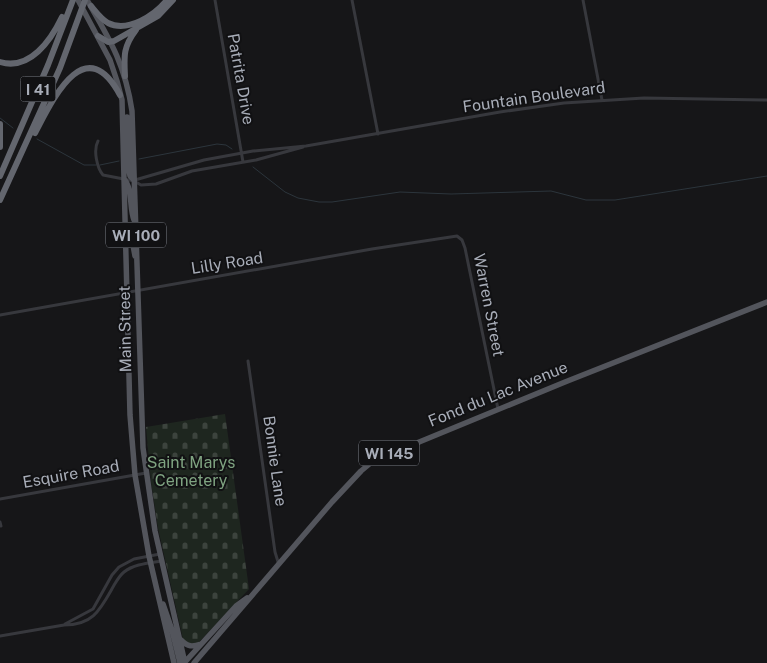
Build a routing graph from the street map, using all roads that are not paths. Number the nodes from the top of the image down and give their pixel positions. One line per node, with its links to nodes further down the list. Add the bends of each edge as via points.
1 (71, 0): 14 (highway, via 51,37 36,53 16,63); 27 (highway, I 41, via 48,65)
2 (78, 0): 12 (main road, Main Street / WI 100)
3 (86, 0): 10 (main road, Main Street / WI 100); 25 (highway, I 41)
4 (167, 0): 10 (highway, via 156,11 125,26 109,24)
5 (172, 0): 11 (highway, via 158,16)
6 (215, 0): 24 (street, Patrita Drive)
7 (352, 0): 20 (street)
8 (583, 0): 9 (street); 17 (street)
9 (588, 0)
10 (91, 6): 13 (main road, Main Street / WI 100)
11 (139, 27): 13 (highway); 15 (highway, via 126,46)
12 (98, 36): 13 (highway); 16 (main road, Main Street / WI 100, via 113,67)
13 (111, 42): 15 (main road, Main Street / WI 100)
14 (0, 62)
15 (125, 76): 29 (main road, Main Street / WI 100, via 132,111)
16 (121, 98): 25 (highway, via 113,81 102,71 78,72 57,93); 28 (main road, Main Street / WI 100); 29 (main road, via 126,112 129,173)
17 (602, 100): 18 (street, Fountain Boulevard); 20 (street, Fountain Boulevard, via 530,107)
18 (767, 100)
19 (0, 124): 23 (highway)
20 (378, 134): 22 (street, Fountain Boulevard)
21 (98, 141): 28 (street, via 95,146 97,161 103,175)
22 (306, 146): 24 (street, Fountain Boulevard); 26 (street, Fountain Boulevard)
23 (0, 147)
24 (241, 153): 26 (street, Patrita Drive); 29 (street, Fountain Boulevard, via 196,162)
25 (18, 162): 30 (highway, I 41)
26 (243, 162): 29 (street, Fountain Boulevard, via 192,171 156,184 142,185)
27 (0, 176)
28 (124, 179): 29 (street); 31 (main road, Main Street / WI 100); 32 (main road, via 129,186)
29 (134, 181): 32 (main road, Main Street / WI 100)
30 (0, 200)
31 (125, 223): 34 (main road, via 130,229); 36 (main road, Main Street / WI 100)
32 (136, 228): 34 (main road, Main Street / WI 100)
33 (458, 237): 35 (street, Lilly Road); 42 (street, Warren Street, via 465,248)
34 (137, 260): 35 (main road, Main Street / WI 100)
35 (138, 290): 36 (street, Lilly Road); 41 (main road, Main Street / WI 100)
36 (127, 292): 38 (street, Lilly Road); 40 (main road, Main Street / WI 100)
37 (767, 302): 42 (main road, Fond du Lac Avenue / WI 145)
38 (0, 315)
39 (248, 361): 50 (street, Bonnie Lane)
40 (129, 391): 41 (main road); 44 (main road, Main Street / WI 100)
41 (140, 391): 43 (main road, Main Street / WI 100)
42 (498, 410): 50 (main road, Fond du Lac Avenue / WI 145, via 373,460 349,483)
43 (146, 473): 44 (street, Esquire Road); 46 (main road, Main Street / WI 100)
44 (135, 475): 45 (street, Esquire Road); 47 (main road, Main Street / WI 100)
45 (0, 499)
46 (160, 554): 47 (street); 48 (main road, Main Street / WI 100)
47 (149, 556): 49 (main road, Main Street / WI 100); 51 (street, via 126,562)
48 (162, 561): 49 (street); 59 (main road, Main Street / WI 100)
49 (151, 563): 52 (street, via 128,568); 54 (main road, Main Street / WI 100)
50 (279, 565): 53 (main road, Fond du Lac Avenue / WI 145)
51 (110, 579): 52 (street); 55 (street)
52 (116, 582): 56 (street)
53 (258, 588): 60 (main road, Fond du Lac Avenue / WI 145, via 236,606); 63 (main road, Fond du Lac Avenue / WI 145)
54 (157, 590): 61 (main road, Main Street / WI 100); 62 (main road)
55 (96, 604): 56 (street); 57 (street, via 89,612)
56 (102, 607): 57 (street, via 89,620)
57 (64, 624): 58 (street)
58 (0, 636)
59 (179, 638): 60 (main road, via 191,647); 62 (main road, Main Street / WI 100)
60 (201, 644): 62 (main road, Fond du Lac Avenue / WI 145)
61 (174, 663)
62 (183, 663)
63 (194, 663)

